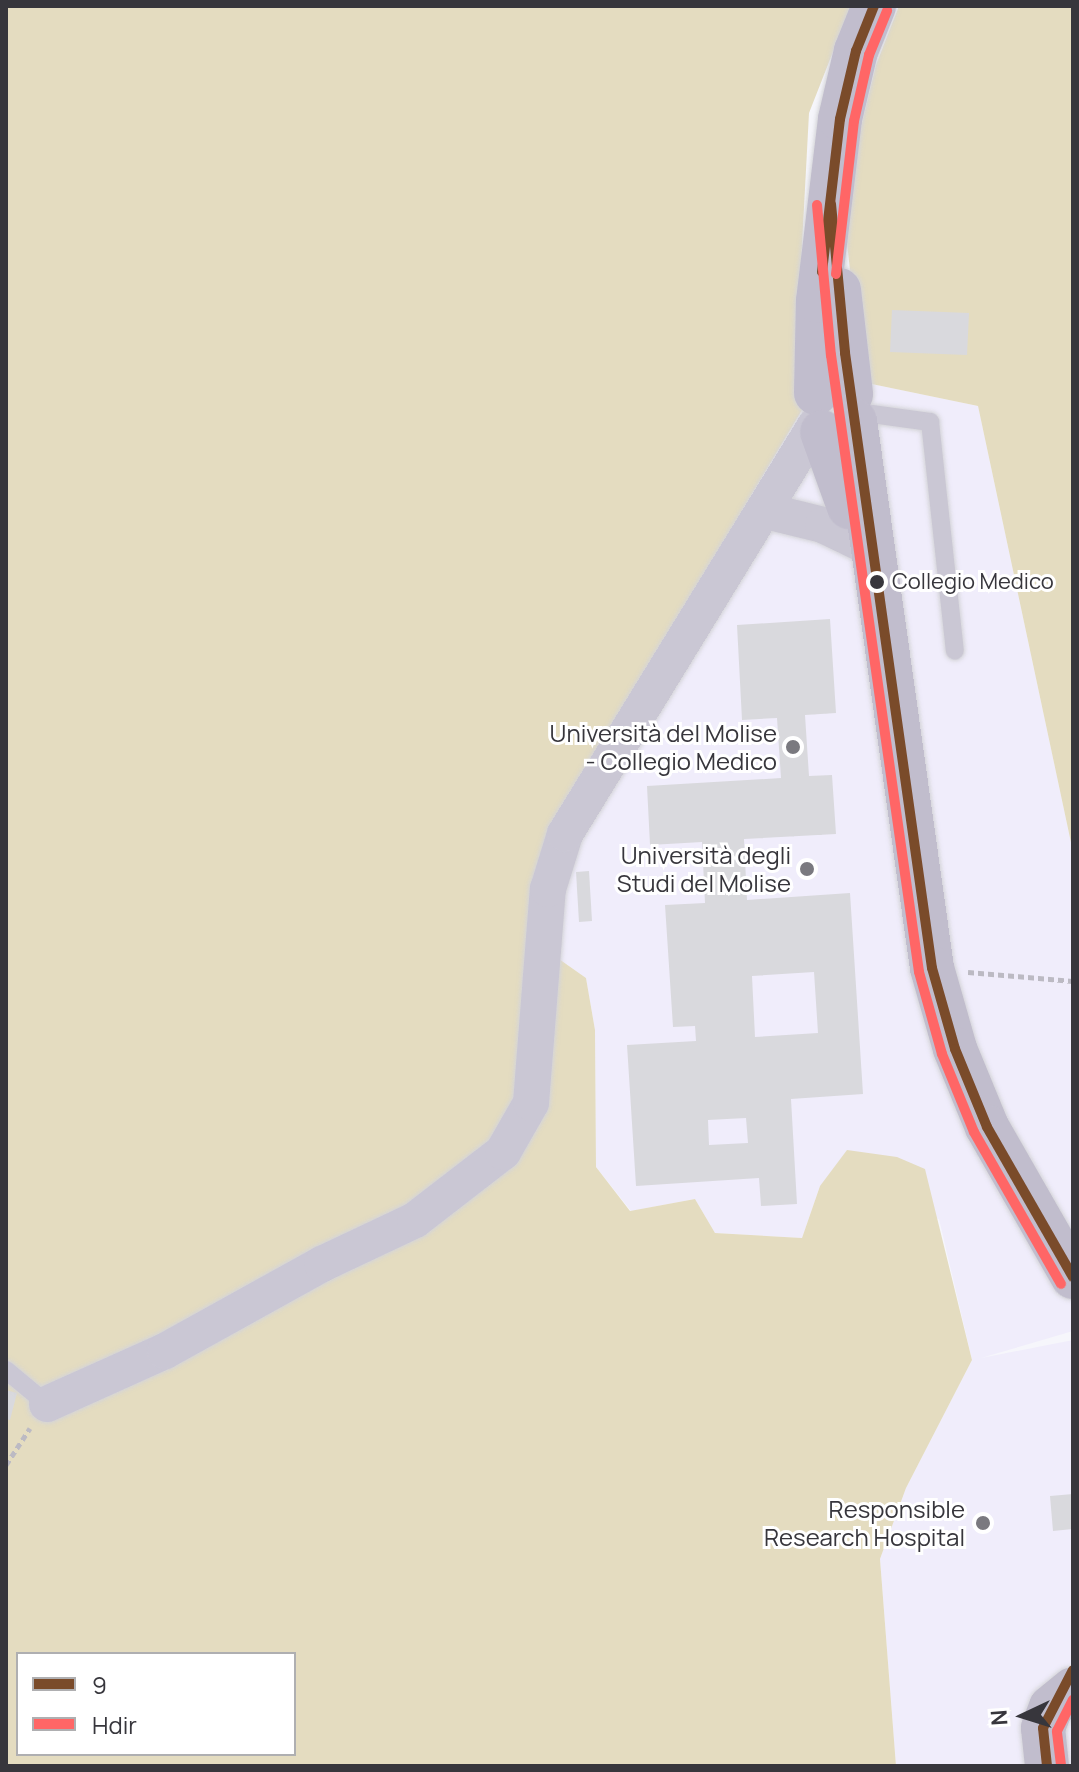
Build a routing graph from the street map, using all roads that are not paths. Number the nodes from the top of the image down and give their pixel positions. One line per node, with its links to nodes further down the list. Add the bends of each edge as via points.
1 (874, 6): 2 (main road, via 856,51 840,119 818,301)
2 (836, 413): 3 (street); 4 (main road); 5 (main road); 6 (lane, via 930,422)
3 (766, 511): 4 (street, via 823,525); 9 (street, via 565,834 548,889 531,1103 503,1152 415,1220 322,1264 165,1351)
4 (860, 543): 5 (main road)
5 (883, 629): 7 (main road, via 932,968 955,1049 987,1127)
6 (955, 651)
7 (1073, 1277)
8 (6, 1370): 9 (lane)
9 (47, 1404)
10 (1073, 1670): 11 (main road)
11 (1049, 1729)

